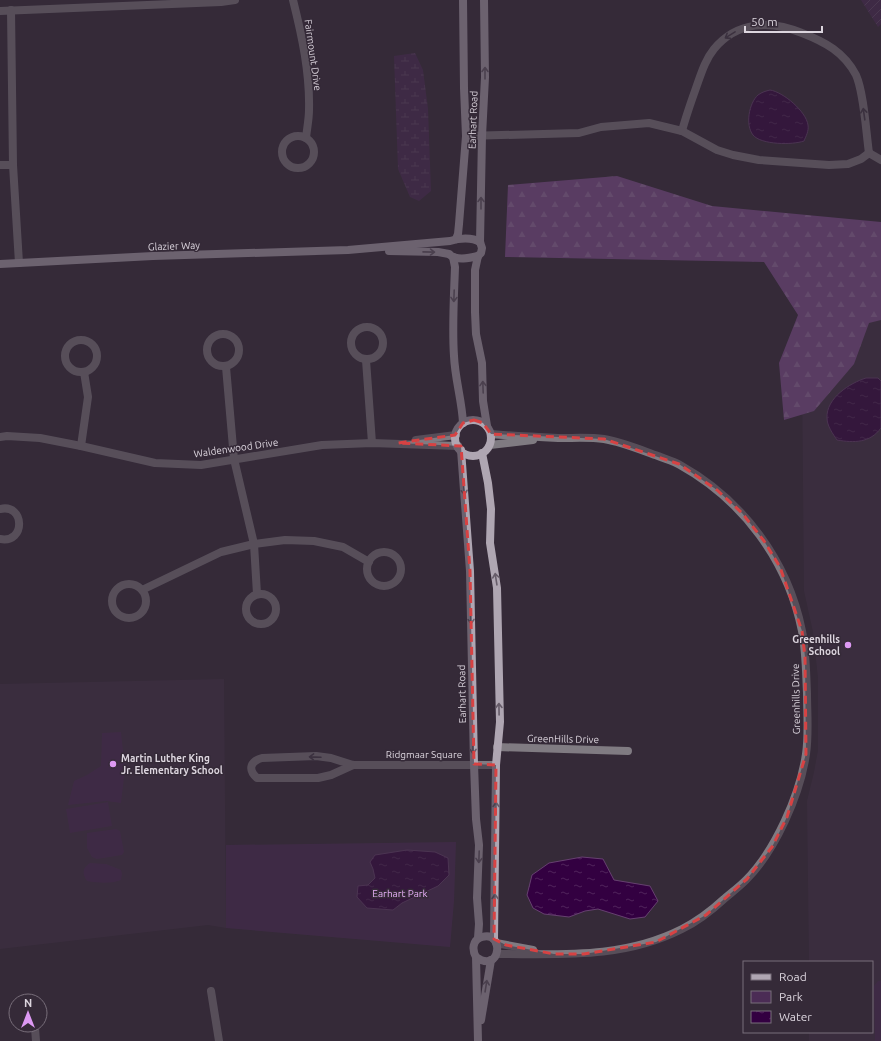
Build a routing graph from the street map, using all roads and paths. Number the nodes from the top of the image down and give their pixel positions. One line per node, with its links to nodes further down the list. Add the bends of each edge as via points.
1 (235, 0): 5 (street)
2 (293, 0): 10 (street, Fairmount Drive, via 308,82)
3 (463, 0): 8 (street, Earhart Road)
4 (484, 0): 9 (street, Earhart Road, one-way to 4, via 485,77)
5 (11, 10): 6 (street); 14 (street)
6 (0, 11)
7 (682, 131): 9 (street, via 649,123 601,127 572,134); 11 (street, via 717,150 759,160 848,164); 11 (street, one-way to 7, via 861,92 856,76 848,64 836,50 823,41 789,27 768,24 736,31 724,38 713,50 705,63)
8 (466, 136): 9 (street); 15 (street, Earhart Road, via 458,234)
9 (482, 136): 16 (street, Earhart Road, one-way to 9)
10 (306, 138)
11 (869, 153): 12 (street)
12 (881, 160)
13 (0, 165): 14 (street)
14 (13, 165): 20 (street)
15 (453, 240): 16 (street, via 472,239); 17 (street, Glazier Way); 18 (street, Earhart Road, via 447,249)
16 (480, 242): 19 (street, Earhart Road, via 482,248)
17 (348, 250): 18 (street, Glazier Way, one-way to 18, via 438,252); 20 (street, Glazier Way)
18 (451, 256): 19 (street); 25 (street, Earhart Road, one-way to 25, via 455,267 454,355)
19 (478, 256): 26 (street, Earhart Road, one-way to 19, via 483,401 482,363 476,334 475,270)
20 (19, 263): 21 (street, Glazier Way)
21 (0, 264)
22 (366, 360): 22 (street, via 377,356 382,347 381,336 368,327 354,333 350,342 353,352); 31 (street)
23 (226, 367): 23 (street, via 236,361 240,351 237,340 221,334 212,338 207,352 215,365); 37 (street)
24 (84, 372): 34 (street, via 88,397)
25 (463, 423): 26 (street, via 474,420); 28 (street)
26 (487, 426): 27 (street, Earhart Road)
27 (491, 434): 30 (street, Greenhills Drive); 33 (street)
28 (456, 435): 32 (street, Waldenwood Drive); 35 (street, Earhart Road)
29 (0, 437): 34 (street, Waldenwood Drive, via 40,438)
30 (556, 438): 33 (street, Greenhills Drive); 51 (street, Greenhills Drive, via 604,439 679,464 717,490 742,513 780,566 791,594 802,631 806,657 808,727 806,754 799,785 787,817 772,847 747,880 706,915 656,942 606,952)
31 (372, 443): 32 (street, Waldenwood Drive); 37 (street, Waldenwood Drive, via 322,445)
32 (398, 443): 35 (street, Waldenwood Drive)
33 (490, 445): 36 (street)
34 (81, 446): 37 (street, Waldenwood Drive, via 155,463 201,465)
35 (459, 448): 36 (street, via 467,454); 46 (street, Earhart Road, one-way to 46, via 470,571)
36 (482, 453): 44 (street, Earhart Road, one-way to 36, via 500,722 497,588 490,543 491,509)
37 (234, 460): 40 (street)
38 (0, 509): 39 (street, via 8,508 13,511 20,524 12,537)
39 (0, 539)
40 (254, 544): 41 (street, via 285,540 314,541 342,547); 42 (street, via 221,552); 43 (street)
41 (369, 562): 41 (street, via 370,578 379,585 390,585 398,578 401,567 392,554 376,554)
42 (142, 590): 42 (street, via 133,584 117,589 112,604 116,614 126,618 138,616 146,601)
43 (257, 594)
44 (497, 747): 45 (street, GreenHills Drive); 48 (street, Earhart Road)
45 (628, 750)
46 (474, 764): 47 (street, Ridgmaar Square); 48 (street, Ridgmaar Square); 49 (street, Earhart Road, one-way to 49, via 479,845)
47 (353, 765): 47 (street, Ridgmaar Square, one-way to 47, via 316,756 262,758 256,760 251,770 257,778 318,778)
48 (496, 765): 50 (street, Earhart Road, one-way to 48)
49 (478, 938): 50 (street, via 486,936); 52 (street, Earhart Road, via 473,946)
50 (495, 941): 51 (street, Greenhills Drive); 53 (street, Earhart Road, via 498,950)
51 (554, 954): 53 (street, Greenhills Drive)
52 (476, 957): 53 (street, via 482,961); 55 (street, Earhart Road)
53 (494, 957): 55 (street, Earhart Road, one-way to 53)
54 (211, 991): 56 (street)
55 (478, 1040)
56 (219, 1041)

